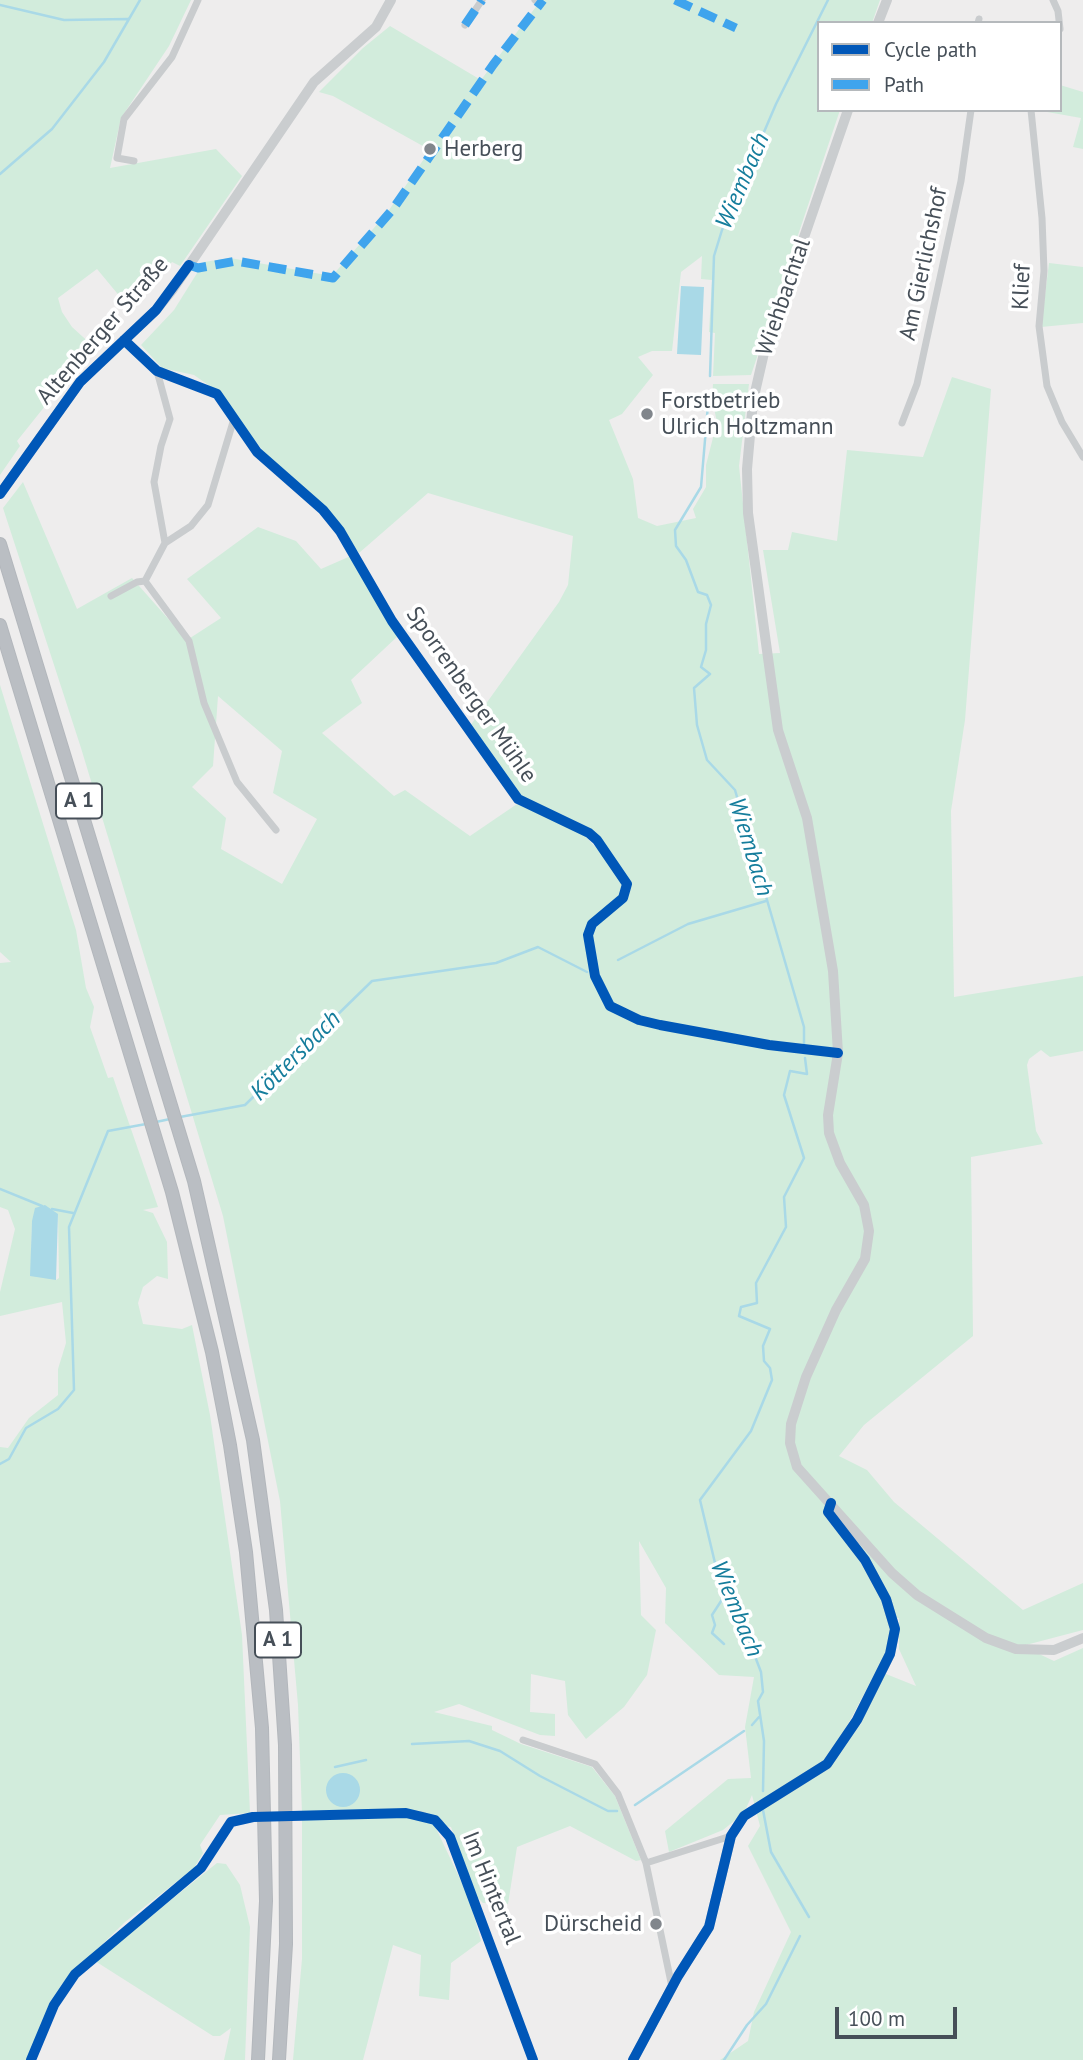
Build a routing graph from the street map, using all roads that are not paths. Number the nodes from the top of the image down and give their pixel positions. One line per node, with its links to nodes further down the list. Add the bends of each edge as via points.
1 (198, 0): 14 (street, via 172,57 124,119 117,158)
2 (391, 0): 7 (main road, Altenberger Straße)
3 (398, 0): 7 (street)
4 (482, 0): 10 (street)
5 (887, 0): 8 (main road)
6 (1053, 0): 9 (street)
7 (387, 11): 15 (main road, Altenberger Straße, via 376,27 314,82 173,289)
8 (879, 21)
9 (1058, 21)
10 (465, 25)
11 (847, 112): 27 (main road, Wiehbachtal, via 764,353 753,401 747,491 778,730 804,809 822,894 835,981)
12 (971, 112): 18 (street, Am Gierlichshof, via 961,181 920,373)
13 (1031, 112): 19 (street, Klief, via 1044,271 1039,326 1047,386)
14 (134, 160)
15 (124, 340): 16 (street, Sporrenberger Mühle); 20 (main road, Altenberger Straße, via 80,382)
16 (157, 371): 17 (street, Sporrenberger Mühle, via 217,394); 21 (street, via 170,419 153,490)
17 (233, 422): 21 (street, via 208,505 191,526); 27 (street, Sporrenberger Mühle, via 257,452 340,531 392,621 519,799 593,836 624,878 623,898 592,924 588,935 595,976 610,1006 660,1025)
18 (902, 423)
19 (1083, 457)
20 (2, 491)
21 (165, 543): 23 (street)
22 (0, 544): 38 (highway, A 1, via 206,1225 253,1440 276,1610 284,1734 286,1944)
23 (145, 581): 24 (street); 26 (street, via 189,641 204,703 237,782)
24 (111, 596)
25 (0, 625): 37 (highway, A 1, via 183,1232 230,1445 257,1652 266,1846)
26 (276, 830)
27 (838, 1053): 28 (main road, Wiehbachtal, via 829,1133 868,1217 868,1246 806,1377 791,1424 790,1443 797,1467)
28 (831, 1503): 29 (main road, Wiehbachtal, via 904,1585 986,1638 1039,1652); 33 (main road, via 828,1512 865,1560 886,1599 894,1641 857,1720 827,1764 744,1816)
29 (1083, 1638)
30 (523, 1740): 34 (street, via 575,1756 600,1770 618,1794)
31 (305, 1816): 39 (street, Im Hintertal, via 406,1813 440,1823 454,1847)
32 (253, 1817): 36 (street, via 231,1822 201,1868 75,1974 54,2005)
33 (731, 1836): 34 (street); 35 (main road, via 715,1915)
34 (646, 1863): 35 (street)
35 (672, 1987): 40 (main road)
36 (31, 2060)
37 (258, 2060)
38 (279, 2060)
39 (533, 2060)
40 (634, 2060)

